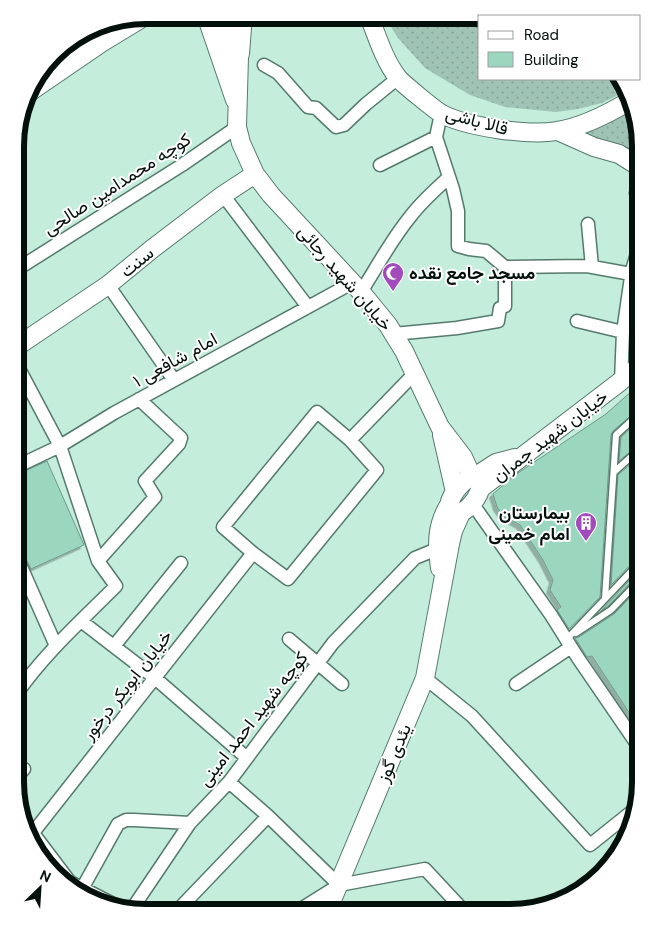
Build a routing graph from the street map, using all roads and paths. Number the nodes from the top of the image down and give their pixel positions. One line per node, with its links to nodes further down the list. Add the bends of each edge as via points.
1 (209, 24): 9 (main road, خیابان شهید رجائی)
2 (226, 24): 8 (main road, خیابان شهید رجائی)
3 (242, 24): 8 (main road)
4 (371, 24): 11 (main road, قالا باشی)
5 (470, 24): 7 (path)
6 (130, 25): 12 (main road)
7 (478, 28)
8 (240, 57): 9 (main road); 14 (main road, خیابان شهید رجائی)
9 (221, 62): 14 (main road, خیابان شهید رجائی)
10 (264, 65): 11 (street, via 278,73 308,107 316,108 336,127 344,125)
11 (398, 78): 15 (main road, قالا باشی)
12 (40, 85)
13 (625, 103): 17 (main road, قالا باشی, via 587,122)
14 (238, 107): 16 (main road, خیابان شهید رجائی)
15 (441, 114): 17 (main road, قالا باشی, via 497,129 530,133); 18 (street)
16 (237, 127): 21 (main road, خیابان شهید رجائی); 25 (street, کوچه محمدامین صالحی)
17 (558, 131): 19 (main road, via 619,154)
18 (436, 138): 20 (street); 22 (street)
19 (632, 162)
20 (380, 165)
21 (256, 174): 23 (main road, سنت); 31 (main road, خیابان شهید رجائی, via 271,195)
22 (448, 178): 26 (street, via 458,210 458,246 486,251); 31 (street, via 409,217)
23 (224, 195): 30 (main road, سنت); 32 (street)
24 (588, 224): 27 (street)
25 (24, 265)
26 (505, 267): 27 (street); 35 (street, via 505,306 500,308 498,321)
27 (592, 267): 29 (street)
28 (632, 271): 29 (street)
29 (631, 274): 34 (street)
30 (108, 285): 36 (main road, سنت); 40 (street)
31 (356, 287): 32 (street, امام شافعی ۱); 35 (main road, خیابان شهید رجائی)
32 (308, 307): 40 (street, امام شافعی ۱)
33 (577, 321): 34 (street)
34 (622, 332): 41 (street)
35 (394, 334): 38 (main road, خیابان شهید رجائی)
36 (24, 343)
37 (632, 372): 41 (main road, خیابان شهید چمران)
38 (415, 374): 44 (street); 49 (main road, خیابان شهید رجائی, via 440,427 463,457)
39 (24, 378): 45 (street)
40 (174, 380): 42 (street, امام شافعی ۱)
41 (621, 382): 49 (main road, خیابان شهید چمران, via 521,457 496,463)
42 (139, 399): 45 (street, امام شافعی ۱); 52 (street, via 181,438 145,481 155,497)
43 (632, 420): 48 (lane, via 616,434)
44 (350, 440): 51 (street, via 377,470 288,579); 51 (street, via 317,412 223,527)
45 (60, 446): 47 (street, امام شافعی ۱); 52 (street)
46 (632, 456): 48 (lane)
47 (24, 463)
48 (614, 472): 58 (lane)
49 (466, 493): 50 (main road, via 443,515 438,530); 57 (main road, یئدی گوز, via 453,531); 61 (street)
50 (438, 549): 57 (main road); 64 (street, کوچه شهید احمد امینی, via 415,558 334,642)
51 (253, 553): 65 (street, خیابان ابوبکر درخور)
52 (98, 561): 59 (street, via 116,586)
53 (181, 563): 63 (street)
54 (632, 570): 58 (lane)
55 (24, 573): 62 (street)
56 (632, 588): 61 (lane, via 611,610)
57 (442, 589): 66 (main road, یئدی گوز)
58 (605, 598): 61 (lane)
59 (81, 621): 62 (street); 63 (street)
60 (289, 639): 64 (street)
61 (569, 643): 69 (street); 70 (street)
62 (56, 646): 67 (street)
63 (114, 646): 65 (street)
64 (318, 664): 68 (street); 71 (street, کوچه شهید احمد امینی)
65 (155, 678): 71 (street); 76 (street, خیابان ابوبکر درخور)
66 (426, 678): 73 (street, via 472,716 590,845); 77 (main road, یئدی گوز)
67 (24, 683)
68 (342, 684)
69 (516, 684)
70 (632, 737)
71 (247, 758): 72 (street, کوچه شهید احمد امینی)
72 (229, 782): 74 (street); 75 (street, کوچه شهید احمد امینی)
73 (628, 815)
74 (268, 816): 77 (street); 80 (street)
75 (190, 824): 78 (street, via 126,820 118,824); 79 (street, کوچه شهید احمد امینی)
76 (34, 831)
77 (339, 885): 81 (street); 82 (main road, یئدی گوز); 83 (street, via 425,869)
78 (83, 887)
79 (136, 903)
80 (184, 904)
81 (309, 904)
82 (331, 904)
83 (458, 904)

